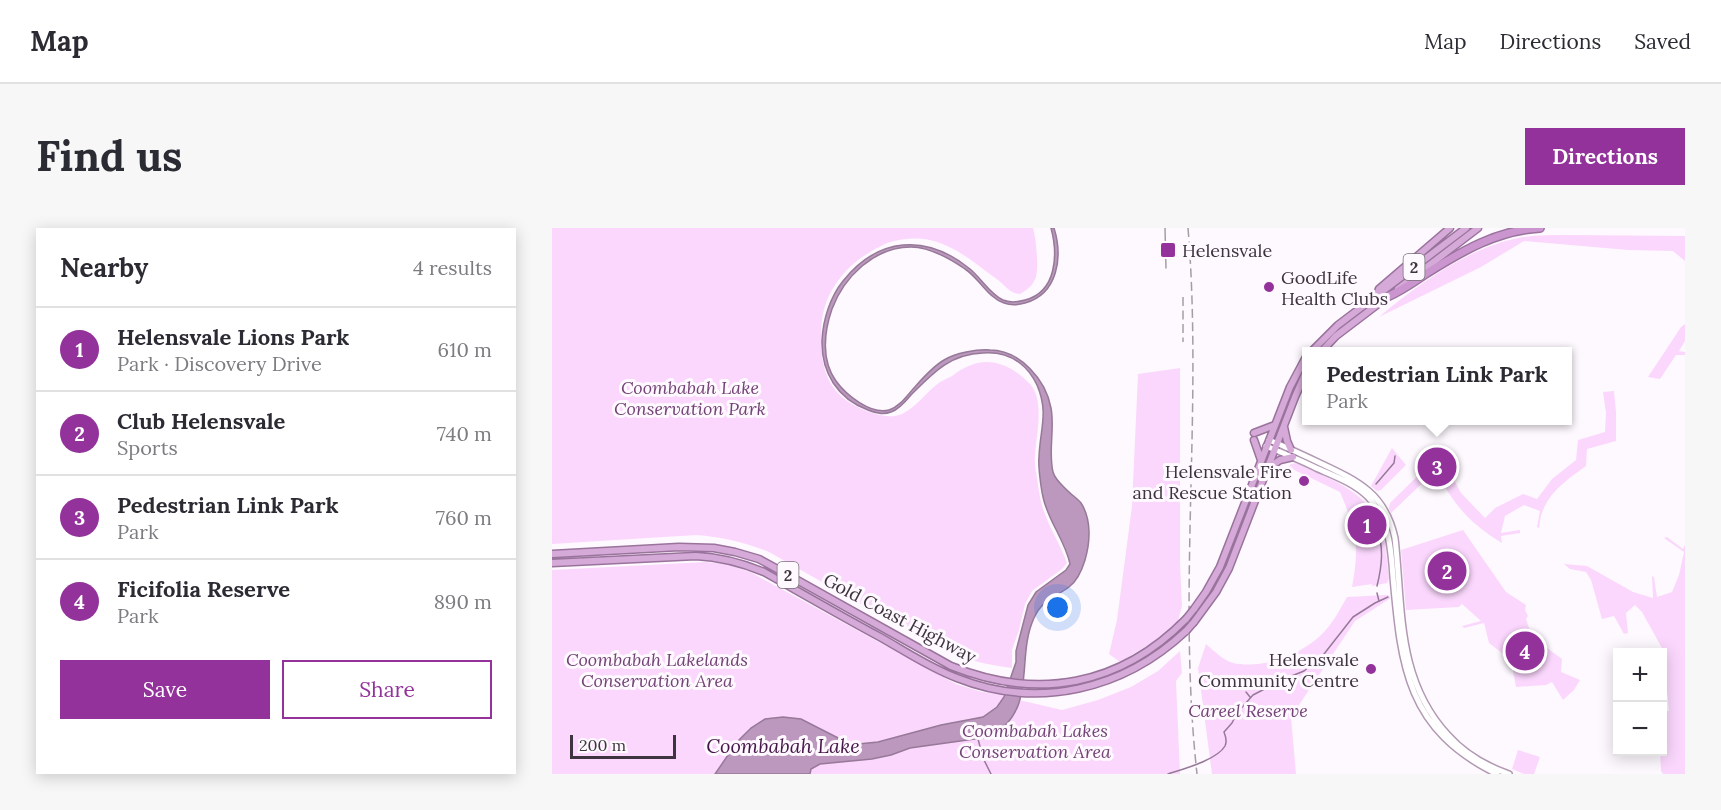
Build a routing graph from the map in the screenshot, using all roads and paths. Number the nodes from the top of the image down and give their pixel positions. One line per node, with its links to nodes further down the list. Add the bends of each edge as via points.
1 (1450, 228): 5 (highway, via 1379,289)
2 (1466, 228): 5 (highway, 2)
3 (1478, 228): 6 (highway, 2)
4 (1540, 228): 6 (highway, via 1509,232 1478,243)
5 (1376, 297): 7 (highway, 2)
6 (1387, 297): 8 (highway, 2)
7 (1315, 347)
8 (1325, 347)
9 (1302, 364): 11 (highway, Gold Coast Highway / 2)
10 (1302, 380): 12 (highway, Gold Coast Highway / 2)
11 (1275, 425): 13 (highway, Gold Coast Highway / 2); 16 (highway, via 1254,437)
12 (1284, 427): 14 (highway, Gold Coast Highway / 2); 15 (highway)
13 (1267, 443): 14 (main road); 16 (highway, Gold Coast Highway / 2)
14 (1276, 446): 15 (main road); 17 (highway, Gold Coast Highway / 2)
15 (1292, 454): 17 (highway); 20 (main road, via 1353,485 1379,511 1390,541 1399,641 1409,683 1441,735 1468,758); 21 (main road, via 1354,479 1381,504 1394,534 1406,651 1422,700 1460,747)
16 (1261, 460): 18 (highway, Gold Coast Highway / 2, bridge, via 1220,567 1186,619 1135,659 1084,679 1054,684 1003,682 970,674 759,559 735,552 696,546)
17 (1267, 469): 19 (highway, Gold Coast Highway / 2, bridge, via 1226,574 1186,631 1168,648 1116,678 1057,692 1000,690 945,674 764,572 738,562 688,556)
18 (552, 554)
19 (552, 563)
20 (1497, 774)
21 (1509, 774)

